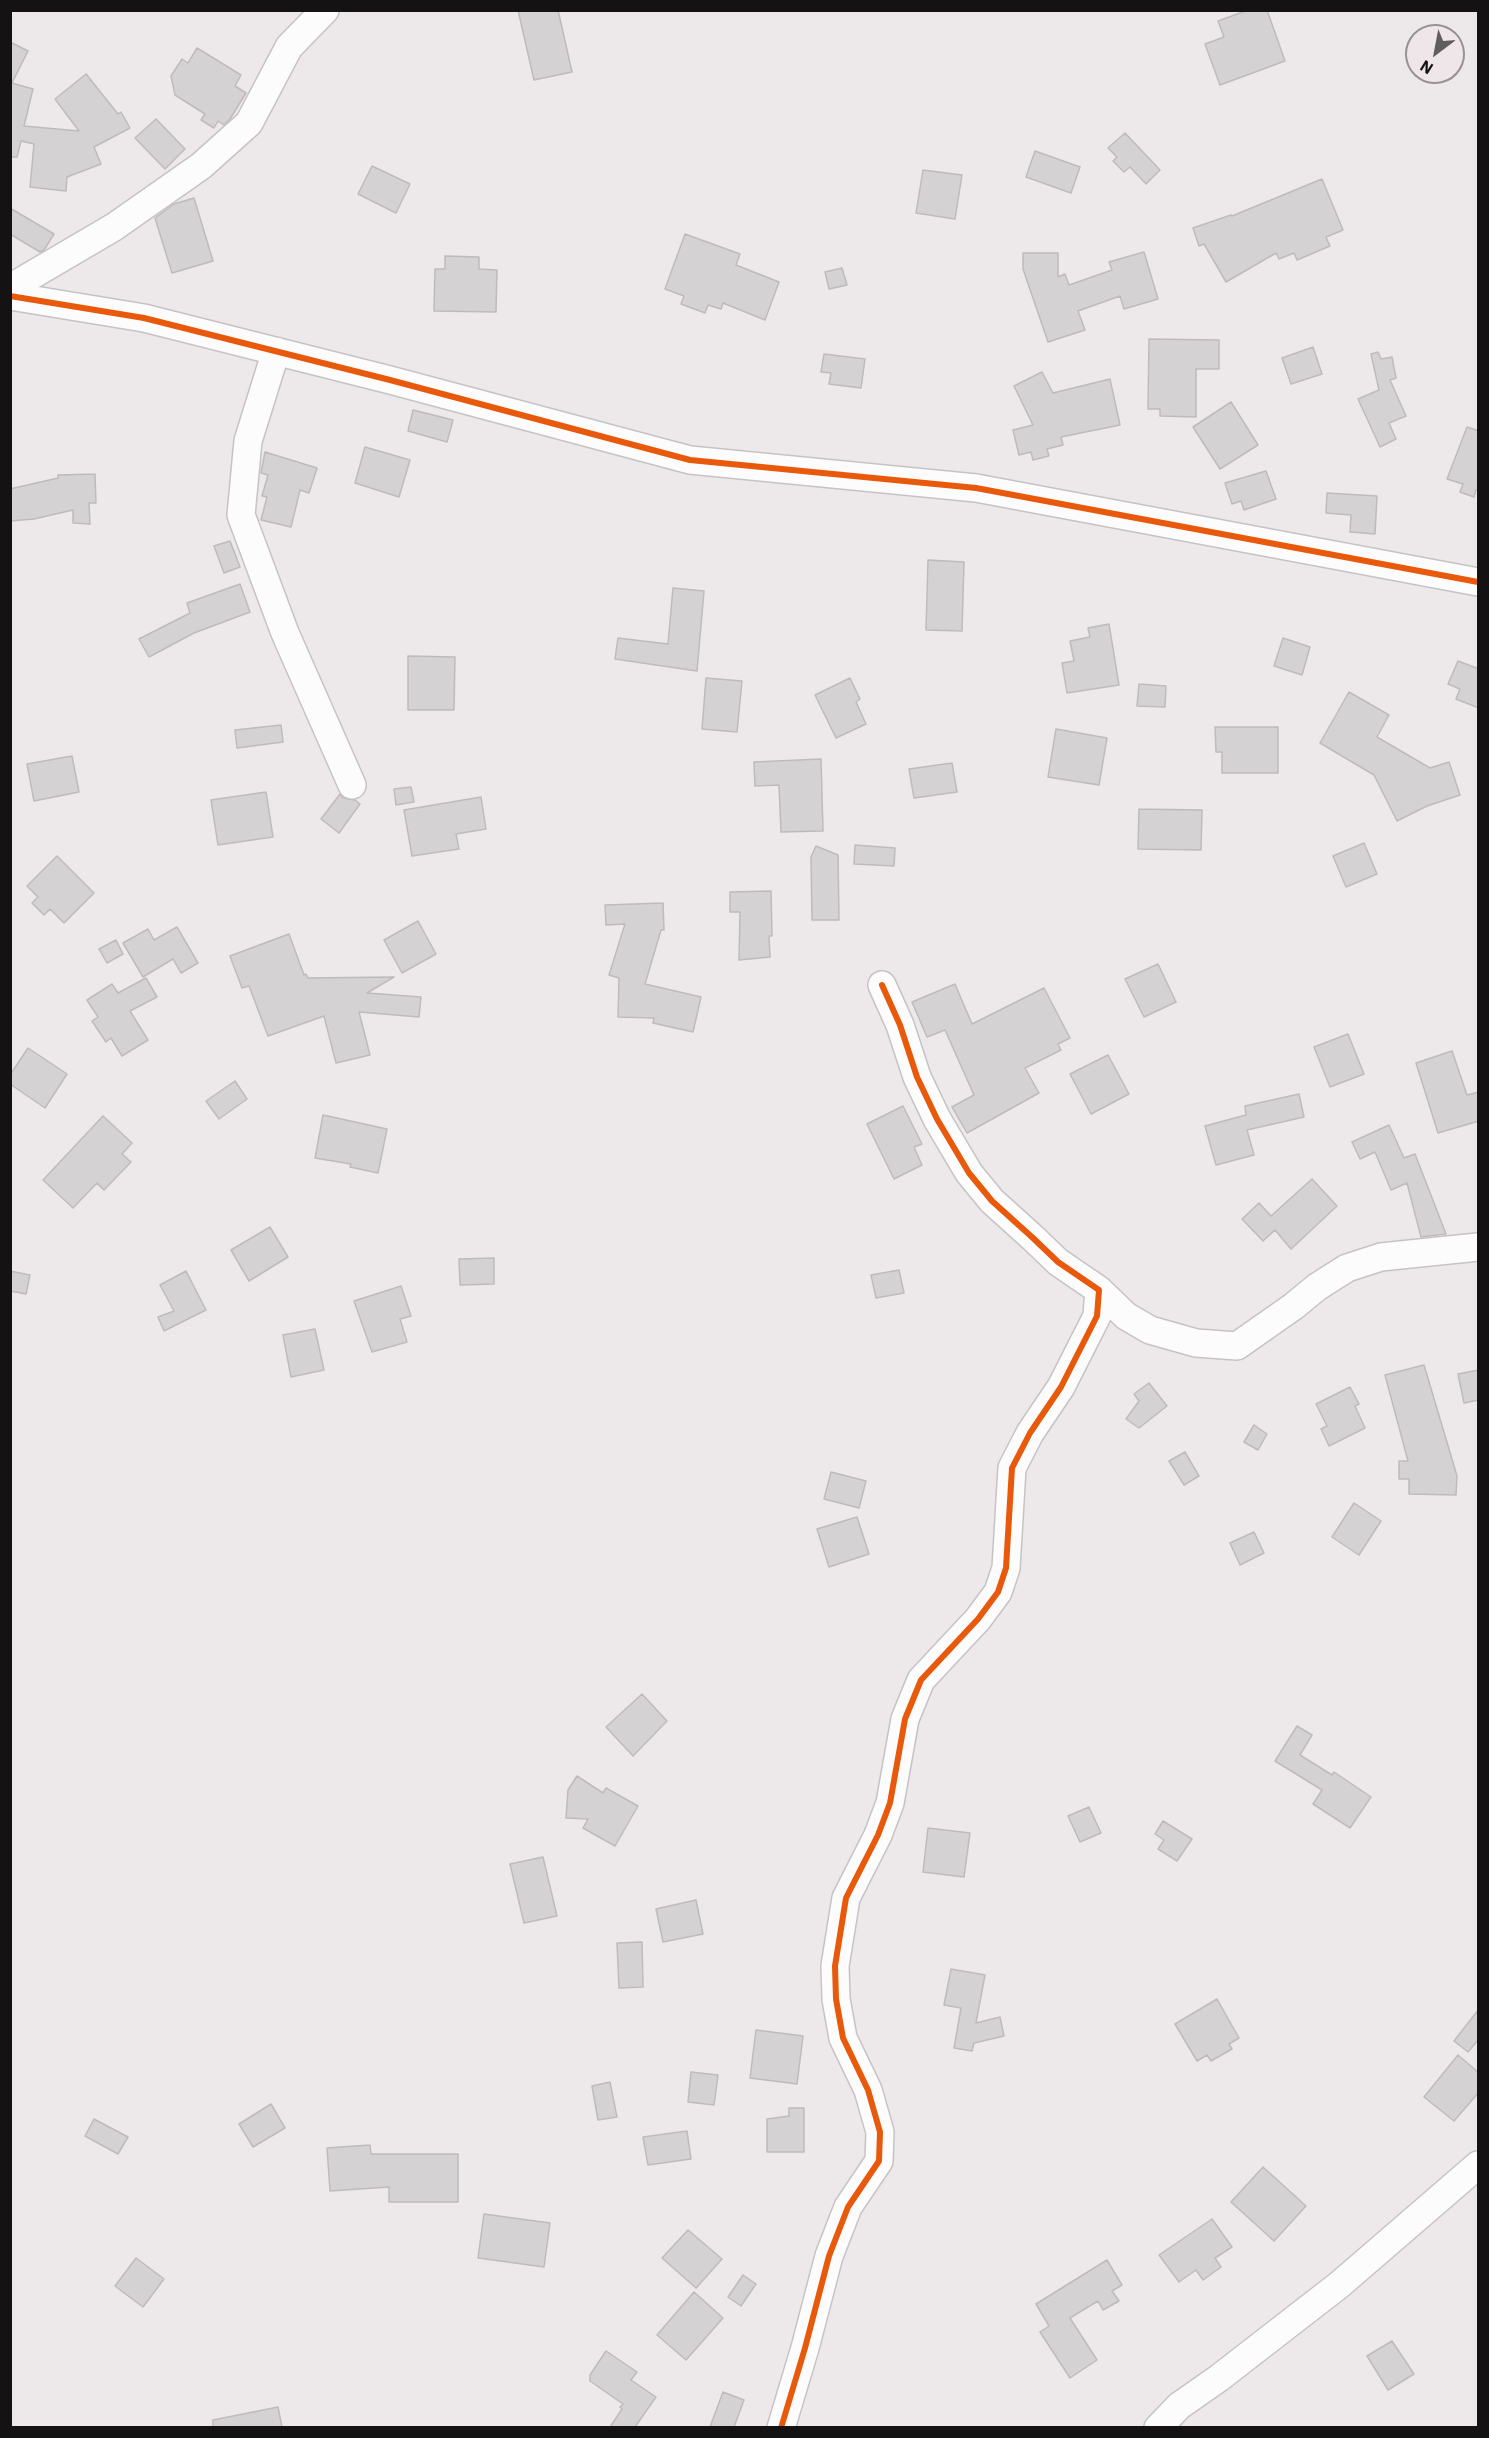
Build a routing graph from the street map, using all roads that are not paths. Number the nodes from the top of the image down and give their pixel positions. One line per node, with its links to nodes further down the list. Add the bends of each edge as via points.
1 (325, 10): 2 (street, via 289,46 249,123 201,166 114,227)
2 (10, 288)
3 (10, 296): 4 (street, via 144,318)
4 (276, 351): 5 (street, via 690,460 976,488); 6 (street, via 248,441 240,515 285,633)
5 (1479, 582)
6 (352, 785)
7 (882, 984): 9 (street, via 917,1077 969,1173 992,1201 1058,1262)
8 (1479, 1247): 9 (street, via 1380,1257 1347,1268 1237,1346 1196,1343 1150,1330 1126,1316)
9 (1099, 1290): 11 (street, via 1097,1316 1061,1387 1030,1432 1012,1468 1006,1568 998,1592 921,1680 905,1719 890,1803 846,1898 836,1966 836,1999 843,2038 868,2090 880,2132 879,2161 848,2207 829,2256)
10 (1479, 2164): 12 (street, via 1339,2286 1179,2406)
11 (781, 2427)
12 (1158, 2427)

